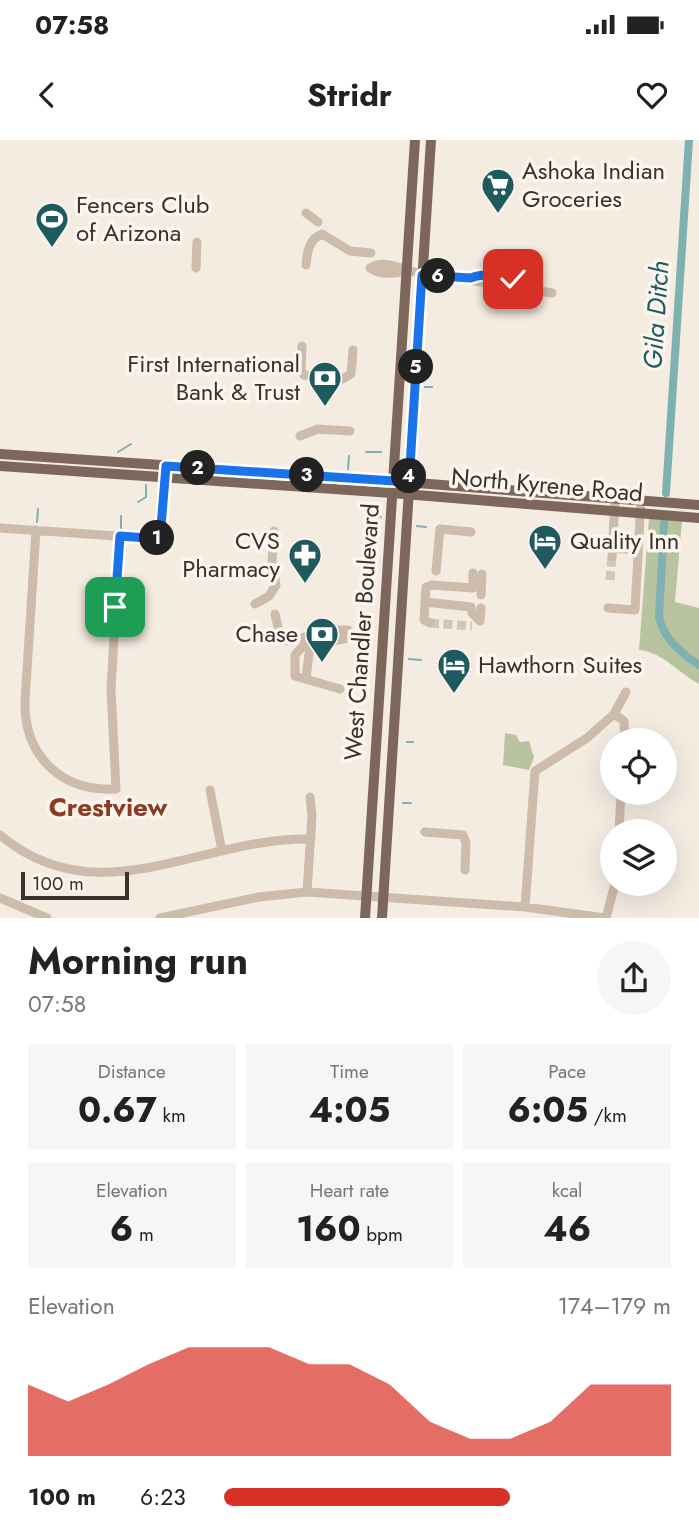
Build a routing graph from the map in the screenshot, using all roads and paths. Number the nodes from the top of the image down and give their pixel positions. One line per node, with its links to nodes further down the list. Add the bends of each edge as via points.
1 (415, 140): 9 (main road, West Chandler Boulevard)
2 (431, 140): 10 (main road, West Chandler Boulevard)
3 (306, 213): 4 (street)
4 (318, 222)
5 (197, 242): 8 (street)
6 (371, 253): 7 (street, via 353,252 319,234 308,249)
7 (306, 265)
8 (196, 268)
9 (407, 271): 10 (street); 20 (main road, West Chandler Boulevard)
10 (422, 275): 11 (street, via 471,278); 21 (main road, West Chandler Boulevard)
11 (552, 293)
12 (302, 346): 13 (street, via 304,375 343,379 351,374)
13 (353, 349)
14 (350, 431): 15 (street, via 318,429)
15 (300, 436)
16 (0, 454): 19 (main road)
17 (0, 466): 19 (main road)
18 (250, 471): 19 (main road, North Kyrene Road); 20 (main road, North Kyrene Road); 22 (main road)
19 (165, 472): 22 (main road, North Kyrene Road); 35 (street, via 160,539)
20 (393, 481): 21 (main road, North Kyrene Road); 23 (main road, West Chandler Boulevard)
21 (409, 482): 24 (main road, West Chandler Boulevard); 25 (main road, North Kyrene Road)
22 (273, 485): 23 (main road, North Kyrene Road)
23 (392, 493): 24 (main road, North Kyrene Road); 49 (main road, West Chandler Boulevard)
24 (408, 495): 28 (main road, North Kyrene Road); 50 (main road, West Chandler Boulevard)
25 (615, 498): 26 (main road, North Kyrene Road); 28 (street)
26 (641, 500): 27 (main road, North Kyrene Road); 29 (street)
27 (699, 505)
28 (614, 511): 29 (main road, North Kyrene Road); 36 (street, via 612,553)
29 (640, 513): 30 (main road, North Kyrene Road); 36 (street)
30 (699, 518)
31 (0, 528): 32 (street)
32 (36, 530): 35 (street); 35 (street, via 25,701 28,733 41,757 58,774 82,787 100,790 116,789 111,689)
33 (274, 531): 41 (street, via 276,585)
34 (471, 532): 37 (street, via 440,529)
35 (120, 536)
36 (638, 550): 43 (street, via 635,610)
37 (436, 571)
38 (473, 588): 39 (street, via 478,574); 40 (street, via 432,585 426,587); 42 (street)
39 (481, 595)
40 (425, 601): 42 (street); 45 (street, via 424,620)
41 (255, 604)
42 (476, 607): 46 (street)
43 (608, 608)
44 (275, 614): 47 (street, via 280,636 286,641 338,630 348,634 305,646 302,678)
45 (430, 623)
46 (476, 623)
47 (341, 689)
48 (626, 691): 51 (street)
49 (379, 708): 50 (main road); 62 (main road, West Chandler Boulevard)
50 (395, 710): 64 (main road, West Chandler Boulevard)
51 (614, 714): 52 (street, via 624,721); 65 (street, via 587,738 535,771)
52 (624, 728)
53 (210, 790): 58 (street)
54 (310, 797): 57 (street)
55 (425, 832): 59 (street, via 463,835)
56 (0, 835): 58 (street, via 16,848 64,868 97,874 134,871)
57 (311, 839): 58 (street, via 281,839); 60 (street)
58 (222, 851)
59 (465, 870)
60 (307, 892): 62 (street); 66 (street, via 258,897)
61 (611, 896): 71 (street)
62 (367, 897): 64 (street); 69 (main road, West Chandler Boulevard)
63 (0, 898): 67 (street)
64 (383, 898): 65 (street); 70 (main road, West Chandler Boulevard)
65 (525, 907): 71 (street)
66 (209, 913): 68 (street)
67 (46, 917)
68 (160, 918)
69 (365, 918)
70 (382, 918)
71 (605, 918)

